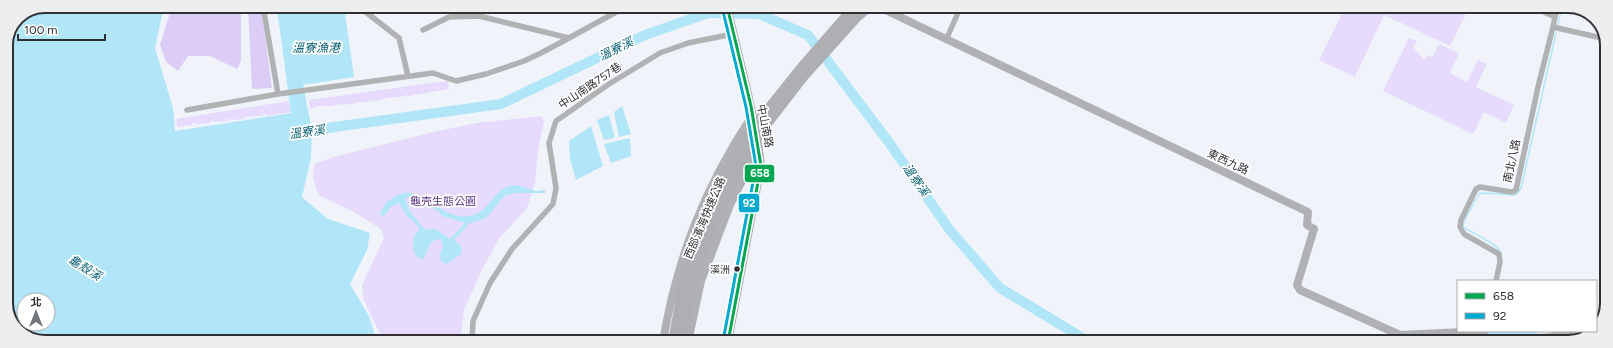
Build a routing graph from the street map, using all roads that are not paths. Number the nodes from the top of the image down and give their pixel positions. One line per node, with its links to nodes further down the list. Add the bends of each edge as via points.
1 (264, 13): 19 (street)
2 (367, 13): 18 (street, via 399,38)
3 (614, 13): 15 (street)
4 (728, 13): 14 (street, 中山南路)
5 (849, 13): 28 (highway, 西部濱海快速公路, via 757,123 711,201 685,274)
6 (865, 13): 29 (highway, 西部濱海快速公路, via 857,17 804,76 763,129 744,159 722,202 693,278)
7 (890, 13): 17 (street, 東西九路)
8 (959, 13): 17 (street)
9 (1546, 13): 11 (street)
10 (1556, 13): 11 (street)
11 (1555, 17): 12 (street)
12 (1553, 27): 16 (street); 23 (street, 南北八路, via 1516,190 1512,192 1480,187 1476,189 1461,220 1460,227 1464,234 1499,254)
13 (423, 30): 15 (street, via 449,17 479,16)
14 (733, 34): 21 (street, 中山南路); 26 (street, 中山南路757巷, via 688,43 660,53 556,121 549,143 556,188 553,204 512,249 490,283 473,321)
15 (569, 38): 18 (street, via 524,61 486,74 456,81 433,73)
16 (1599, 38)
17 (946, 40): 32 (street, 東西九路, via 1308,212 1307,225 1314,232 1297,285 1300,290)
18 (408, 76): 19 (street)
19 (278, 94): 20 (street)
20 (187, 110)
21 (752, 116): 22 (street, 中山南路); 27 (street, via 733,144 695,220 676,276)
22 (759, 148): 30 (street, via 730,205 701,281); 31 (street, 中山南路, via 761,166)
23 (1496, 280)
24 (1467, 332): 33 (street, 東西九路)
25 (1572, 332): 34 (street)
26 (472, 335)
27 (664, 335)
28 (674, 335)
29 (682, 335)
30 (689, 335)
31 (729, 335)
32 (1398, 335)
33 (1417, 335)
34 (1560, 335)

